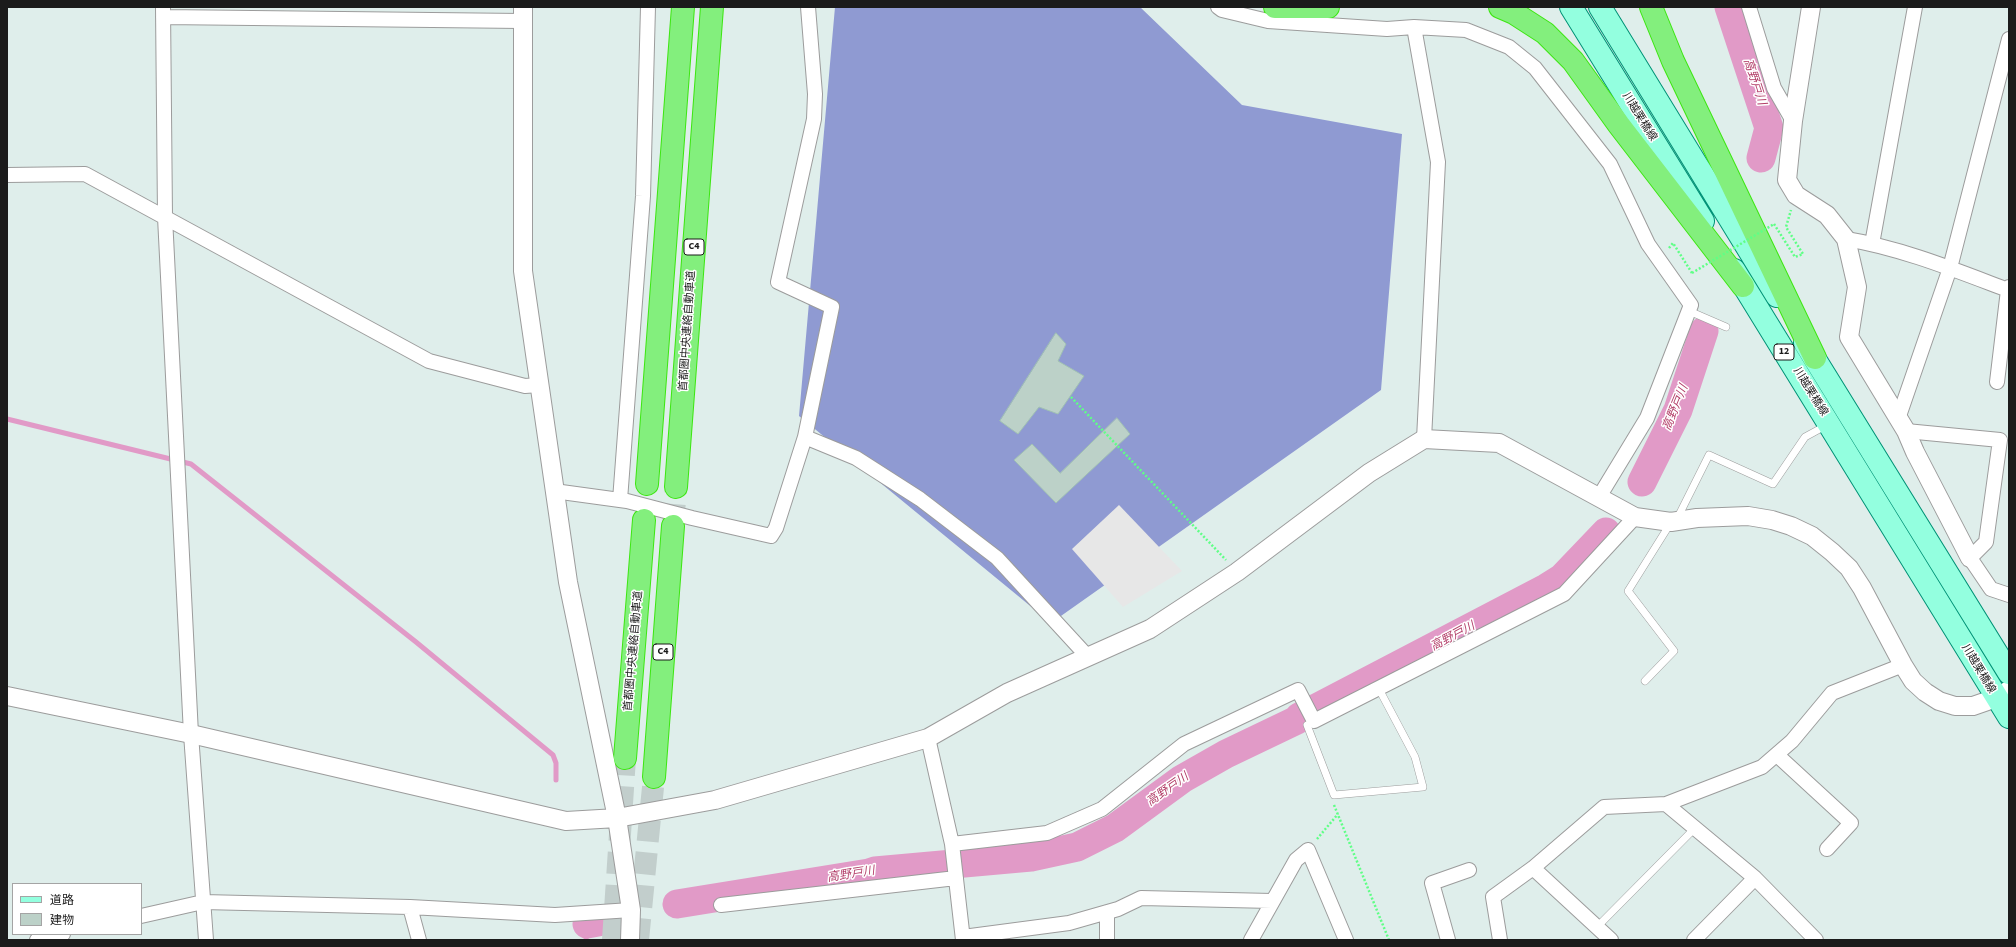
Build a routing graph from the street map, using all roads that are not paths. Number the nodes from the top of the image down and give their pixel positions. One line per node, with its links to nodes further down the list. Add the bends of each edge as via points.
1 (648, 7): 44 (street, via 643,196)
2 (674, 7): 22 (highway)
3 (683, 7): 22 (highway)
4 (712, 7): 24 (highway, 首都圏中央連絡自動車道 / C4)
5 (725, 7): 24 (highway)
6 (808, 7): 38 (street, via 815,94 814,118 778,282 832,307)
7 (1218, 7): 19 (street, via 1268,21 1388,29)
8 (1276, 7): 9 (highway)
9 (1328, 7)
10 (1500, 7): 29 (highway, via 1545,33 1573,61)
11 (1570, 7): 29 (main road, 川越栗橋線 / 12)
12 (1600, 7): 33 (main road, 川越栗橋線 / 12)
13 (1652, 7): 33 (highway, via 1672,61)
14 (1749, 7): 21 (street, via 1774,88)
15 (1811, 7): 21 (street)
16 (1915, 7): 27 (street)
17 (163, 12): 18 (street); 25 (street)
18 (523, 14): 35 (street, via 523,271)
19 (1414, 27): 31 (street, via 1466,30 1509,47 1535,68 1610,164 1648,244 1691,305); 39 (street, via 1438,162)
20 (2009, 39): 28 (street)
21 (1793, 121): 26 (street, via 1787,180 1796,194 1827,215)
22 (673, 144): 40 (highway)
23 (7, 175): 25 (street, via 85,174)
24 (698, 200): 41 (highway, 首都圏中央連絡自動車道 / C4)
25 (165, 217): 35 (street, via 429,361 525,386); 60 (street)
26 (1846, 239): 27 (street); 37 (street, via 1857,287 1849,337)
27 (1872, 244): 28 (street)
28 (1950, 268): 30 (street); 37 (street)
29 (1743, 286): 36 (main road, 川越栗橋線 / 12)
30 (2008, 288): 34 (street)
31 (1689, 311): 32 (lane); 43 (street, via 1646,418)
32 (1726, 327)
33 (1815, 358): 53 (main road, 川越栗橋線 / 12)
34 (1997, 382)
35 (539, 385): 42 (street)
36 (1829, 424): 47 (lane, via 1805,437 1773,484 1709,455); 56 (main road, 川越栗橋線 / 12)
37 (1902, 425): 49 (street); 49 (street, via 2000,440 1986,542)
38 (805, 437): 44 (street, via 776,528 771,536); 51 (street, via 856,458 926,503 997,558)
39 (1424, 439): 43 (street, via 1499,443); 51 (street, via 1369,473 1237,572 1150,629)
40 (647, 484)
41 (676, 487)
42 (554, 491): 44 (street); 66 (street, via 568,582)
43 (1599, 497): 45 (street)
44 (620, 500)
45 (1635, 517): 47 (street); 55 (street, via 1564,594)
46 (644, 520): 63 (highway, 首都圏中央連絡自動車道)
47 (1673, 521): 52 (street, via 1748,516 1772,520 1812,536 1849,568); 54 (lane, via 1628,591 1674,651)
48 (673, 526): 64 (highway, C4)
49 (1970, 558): 50 (street, via 1991,589)
50 (2009, 595)
51 (1088, 657): 61 (street, via 1008,692)
52 (1903, 665): 56 (street, via 1913,681 1925,692 1955,706 1973,706); 62 (street, via 1832,693)
53 (2009, 673)
54 (1645, 681)
55 (1379, 688): 59 (street); 59 (lane, via 1414,757 1423,788 1334,795 1307,725)
56 (2003, 694): 58 (main road, 川越栗橋線 / 12)
57 (7, 696): 60 (street)
58 (2009, 717)
59 (1314, 721): 68 (street, via 1298,690 1184,744 1102,810 1047,833)
60 (191, 734): 66 (street, via 566,821); 75 (street)
61 (928, 738): 66 (street, via 716,800); 68 (street)
62 (1777, 755): 65 (street, via 1762,767); 69 (street, via 1851,823)
63 (625, 758)
64 (654, 777)
65 (1666, 804): 67 (street); 70 (street, via 1604,808)
66 (617, 818): 78 (street)
67 (1695, 828): 73 (street); 81 (lane)
68 (952, 844): 72 (street)
69 (1827, 849)
70 (1533, 868): 81 (street); 94 (street, via 1492,897)
71 (1469, 870): 93 (street, via 1432,883)
72 (956, 878): 76 (street); 85 (street)
73 (1755, 878): 96 (street); 97 (street)
74 (1272, 901): 79 (street, via 1141,898); 83 (street, via 1296,860 1308,850); 91 (street)
75 (203, 902): 77 (street); 80 (street); 87 (street)
76 (721, 905)
77 (410, 907): 78 (street, via 555,915); 88 (street)
78 (631, 910): 89 (street)
79 (1107, 912): 82 (street); 90 (street)
80 (142, 916)
81 (1597, 927): 95 (street)
82 (1037, 934): 85 (street)
83 (1343, 934): 92 (street)
84 (59, 935): 86 (street)
85 (963, 939)
86 (37, 940)
87 (206, 940)
88 (419, 940)
89 (630, 940)
90 (1107, 940)
91 (1251, 940)
92 (1334, 940)
93 (1448, 940)
94 (1500, 940)
95 (1611, 940)
96 (1694, 940)
97 (1816, 940)

